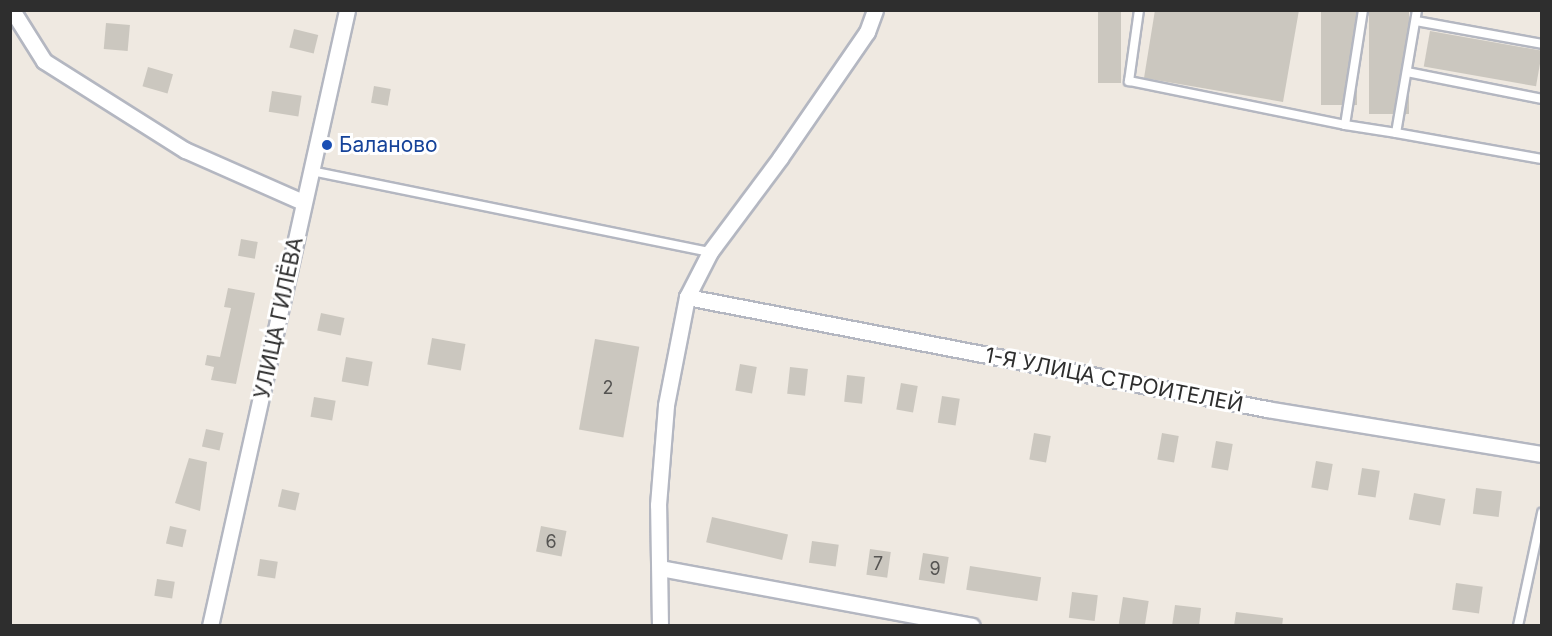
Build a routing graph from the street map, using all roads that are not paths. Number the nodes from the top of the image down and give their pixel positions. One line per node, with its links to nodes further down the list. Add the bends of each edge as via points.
1 (12, 10): 15 (street, via 44,61 185,150)
2 (347, 10): 14 (street, УЛИЦА ГИЛЁВА)
3 (875, 10): 16 (street, via 867,32)
4 (1139, 10): 11 (lane, via 1129,81)
5 (1363, 10): 11 (lane)
6 (1418, 10): 7 (lane)
7 (1416, 21): 8 (lane); 9 (lane)
8 (1542, 44)
9 (1407, 72): 10 (lane); 12 (lane)
10 (1542, 99)
11 (1345, 124): 12 (lane)
12 (1396, 133): 13 (lane)
13 (1542, 159)
14 (311, 171): 15 (street, УЛИЦА ГИЛЁВА); 16 (lane)
15 (303, 202): 21 (street, УЛИЦА ГИЛЁВА)
16 (710, 252): 17 (street)
17 (687, 297): 18 (street, 1-Я УЛИЦА СТРОИТЕЛЕЙ, via 1267,409); 20 (street, via 666,405 658,505)
18 (1542, 454)
19 (1542, 513): 24 (lane)
20 (660, 568): 22 (street); 23 (street)
21 (210, 626)
22 (660, 626)
23 (972, 626)
24 (1518, 626)

